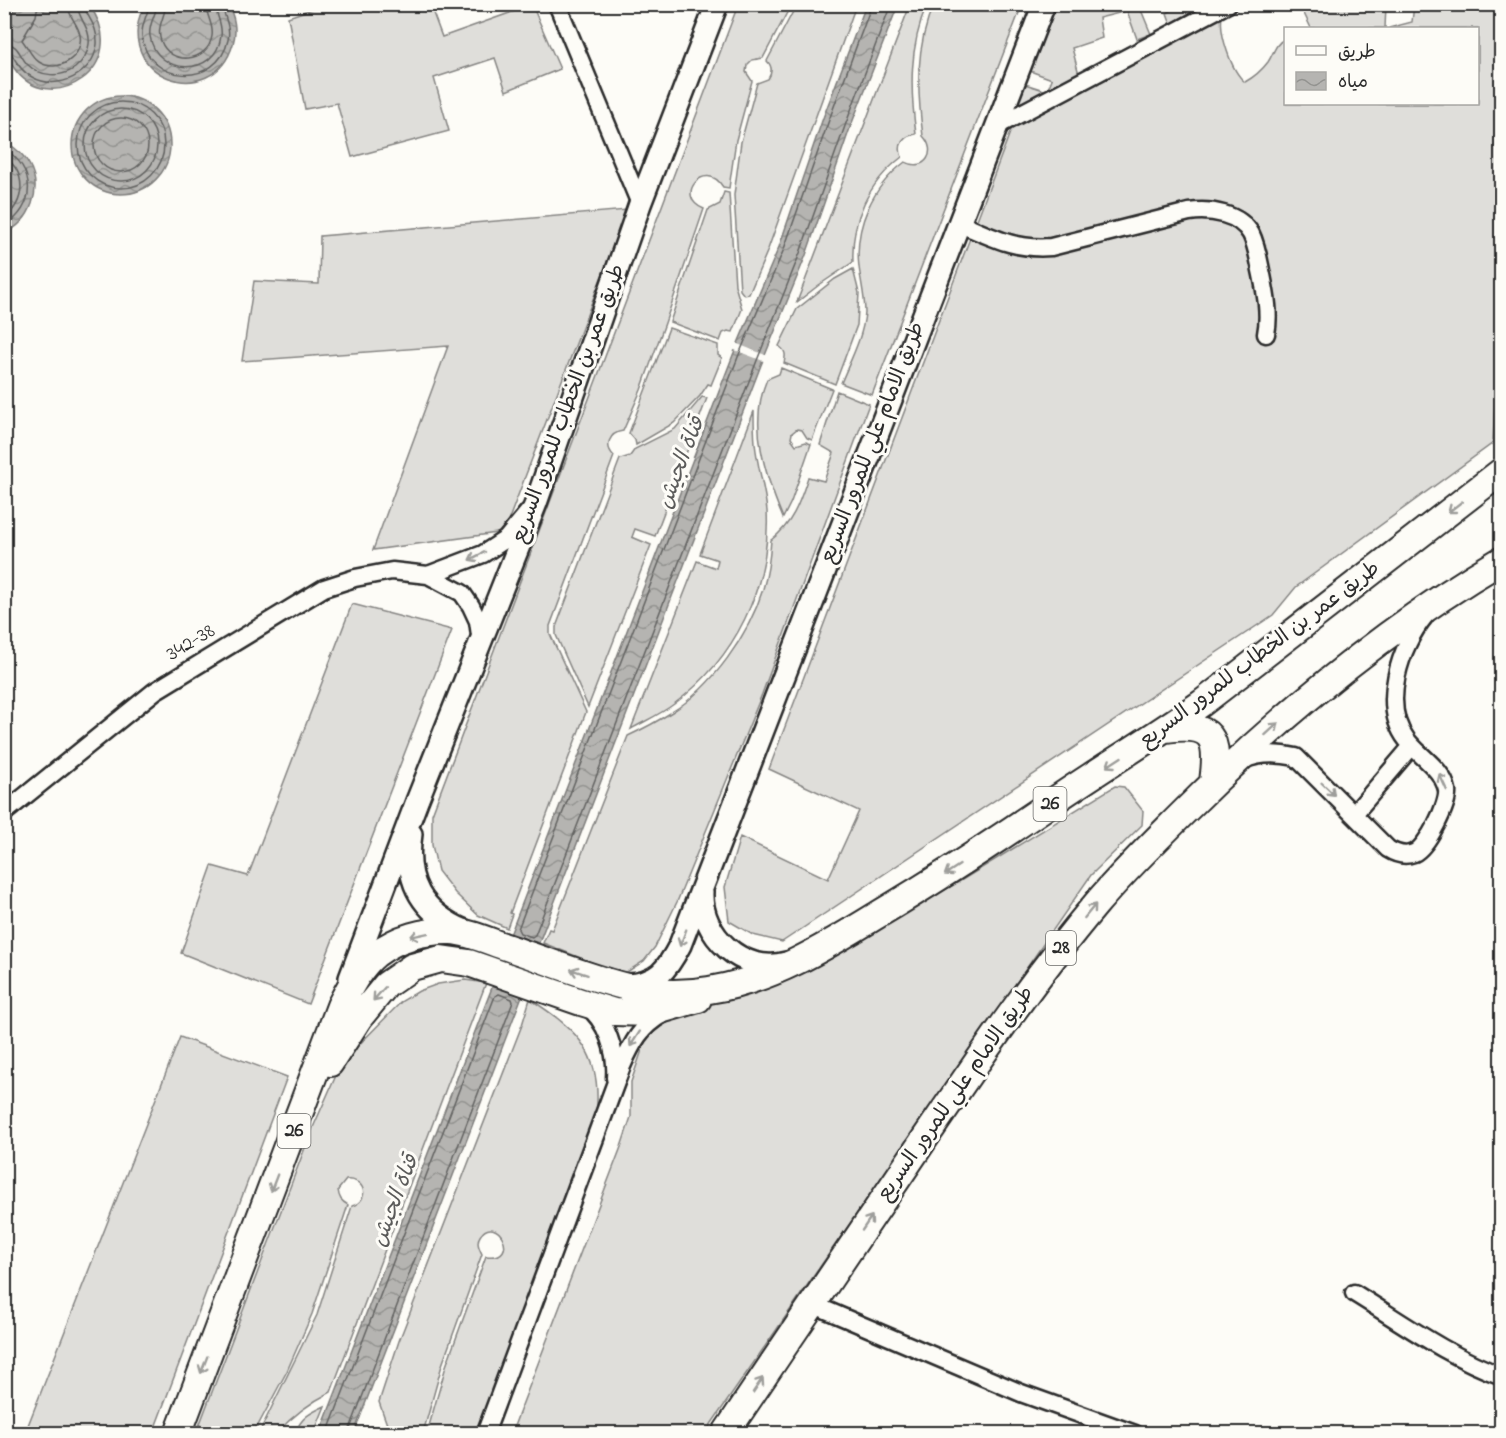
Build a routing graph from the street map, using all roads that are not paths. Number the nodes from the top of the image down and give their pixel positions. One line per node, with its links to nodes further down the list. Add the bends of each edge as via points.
1 (557, 4): 6 (street)
2 (717, 4): 6 (main road, طريق عمر بن الخطاب للمرور السريع / 26)
3 (1044, 4): 5 (main road, طريق الامام علي للمرور السريع)
4 (1228, 4): 5 (street)
5 (997, 126): 7 (main road, طريق الامام علي للمرور السريع)
6 (640, 204): 10 (main road, طريق عمر بن الخطاب للمرور السريع / 26)
7 (958, 224): 8 (street, via 1031,249 1189,212 1221,213 1243,225 1251,235 1267,298); 21 (main road, طريق الامام علي للمرور السريع)
8 (1266, 334)
9 (1502, 471): 15 (highway, طريق عمر بن الخطاب للمرور السريع / 26, one-way to 15)
10 (536, 503): 12 (street, one-way to 12, via 506,538 491,549); 14 (main road, طريق عمر بن الخطاب للمرور السريع / 26)
11 (1502, 560): 13 (highway, طريق الامام علي للمرور السريع / 28)
12 (428, 575): 14 (street, via 462,593 478,621); 19 (street, 342-38, via 392,571 324,588 155,691)
13 (1438, 600): 16 (street, via 1408,641 1396,677 1398,727); 17 (highway, طريق الامام علي للمرور السريع / 28, one-way to 13, via 1338,674)
14 (481, 642): 18 (main road, طريق عمر بن الخطاب للمرور السريع / 26)
15 (1166, 729): 17 (highway, via 1194,728 1206,732 1214,743); 23 (highway, طريق عمر بن الخطاب للمرور السريع / 26, one-way to 23, via 948,873)
16 (1412, 746): 20 (street); 20 (street, one-way to 16, via 1396,854 1414,853 1423,846 1446,804 1447,791 1442,776)
17 (1219, 777): 20 (street, one-way to 20, via 1245,759 1263,754 1296,757); 32 (highway, طريق الامام علي للمرور السريع / 28, one-way to 17, via 1041,972 1097,902)
18 (417, 801): 22 (main road, طريق عمر بن الخطاب للمرور السريع / 26, via 409,861 421,898 439,918); 28 (main road, طريق عمر بن الخطاب للمرور السريع / 26)
19 (4, 813)
20 (1354, 814)
21 (703, 883): 23 (main road, طريق الامام علي للمرور السريع, via 702,901 708,927 728,948 754,963); 25 (main road, طريق الامام علي للمرور السريع, one-way to 25, via 680,945 664,971 641,984)
22 (491, 942): 25 (highway, طريق عمر بن الخطاب للمرور السريع / 26, one-way to 22); 28 (highway, طريق عمر بن الخطاب للمرور السريع / 26, one-way to 28, via 452,931 404,938 364,965)
23 (799, 960): 24 (highway, طريق عمر بن الخطاب للمرور السريع / 26)
24 (754, 979): 25 (highway, طريق عمر بن الخطاب للمرور السريع / 26, via 680,992 635,989); 27 (highway)
25 (611, 982)
26 (581, 1002): 27 (highway, via 637,1014); 29 (street, via 605,1028 614,1059); 30 (highway, one-way to 30, via 455,960 441,959 412,967 386,985 359,1018 336,1053)
27 (680, 1005): 29 (street, one-way to 29, via 644,1027 633,1041)
28 (340, 1006): 30 (highway, طريق عمر بن الخطاب للمرور السريع / 26)
29 (613, 1091): 35 (street)
30 (286, 1152): 34 (highway, طريق عمر بن الخطاب للمرور السريع / 26, one-way to 34)
31 (1354, 1293): 33 (street, via 1446,1351)
32 (812, 1304): 36 (highway, طريق الامام علي للمرور السريع / 28, one-way to 32); 37 (street, via 1021,1393)
33 (1502, 1376)
34 (178, 1434)
35 (485, 1434)
36 (725, 1434)
37 (1135, 1434)

